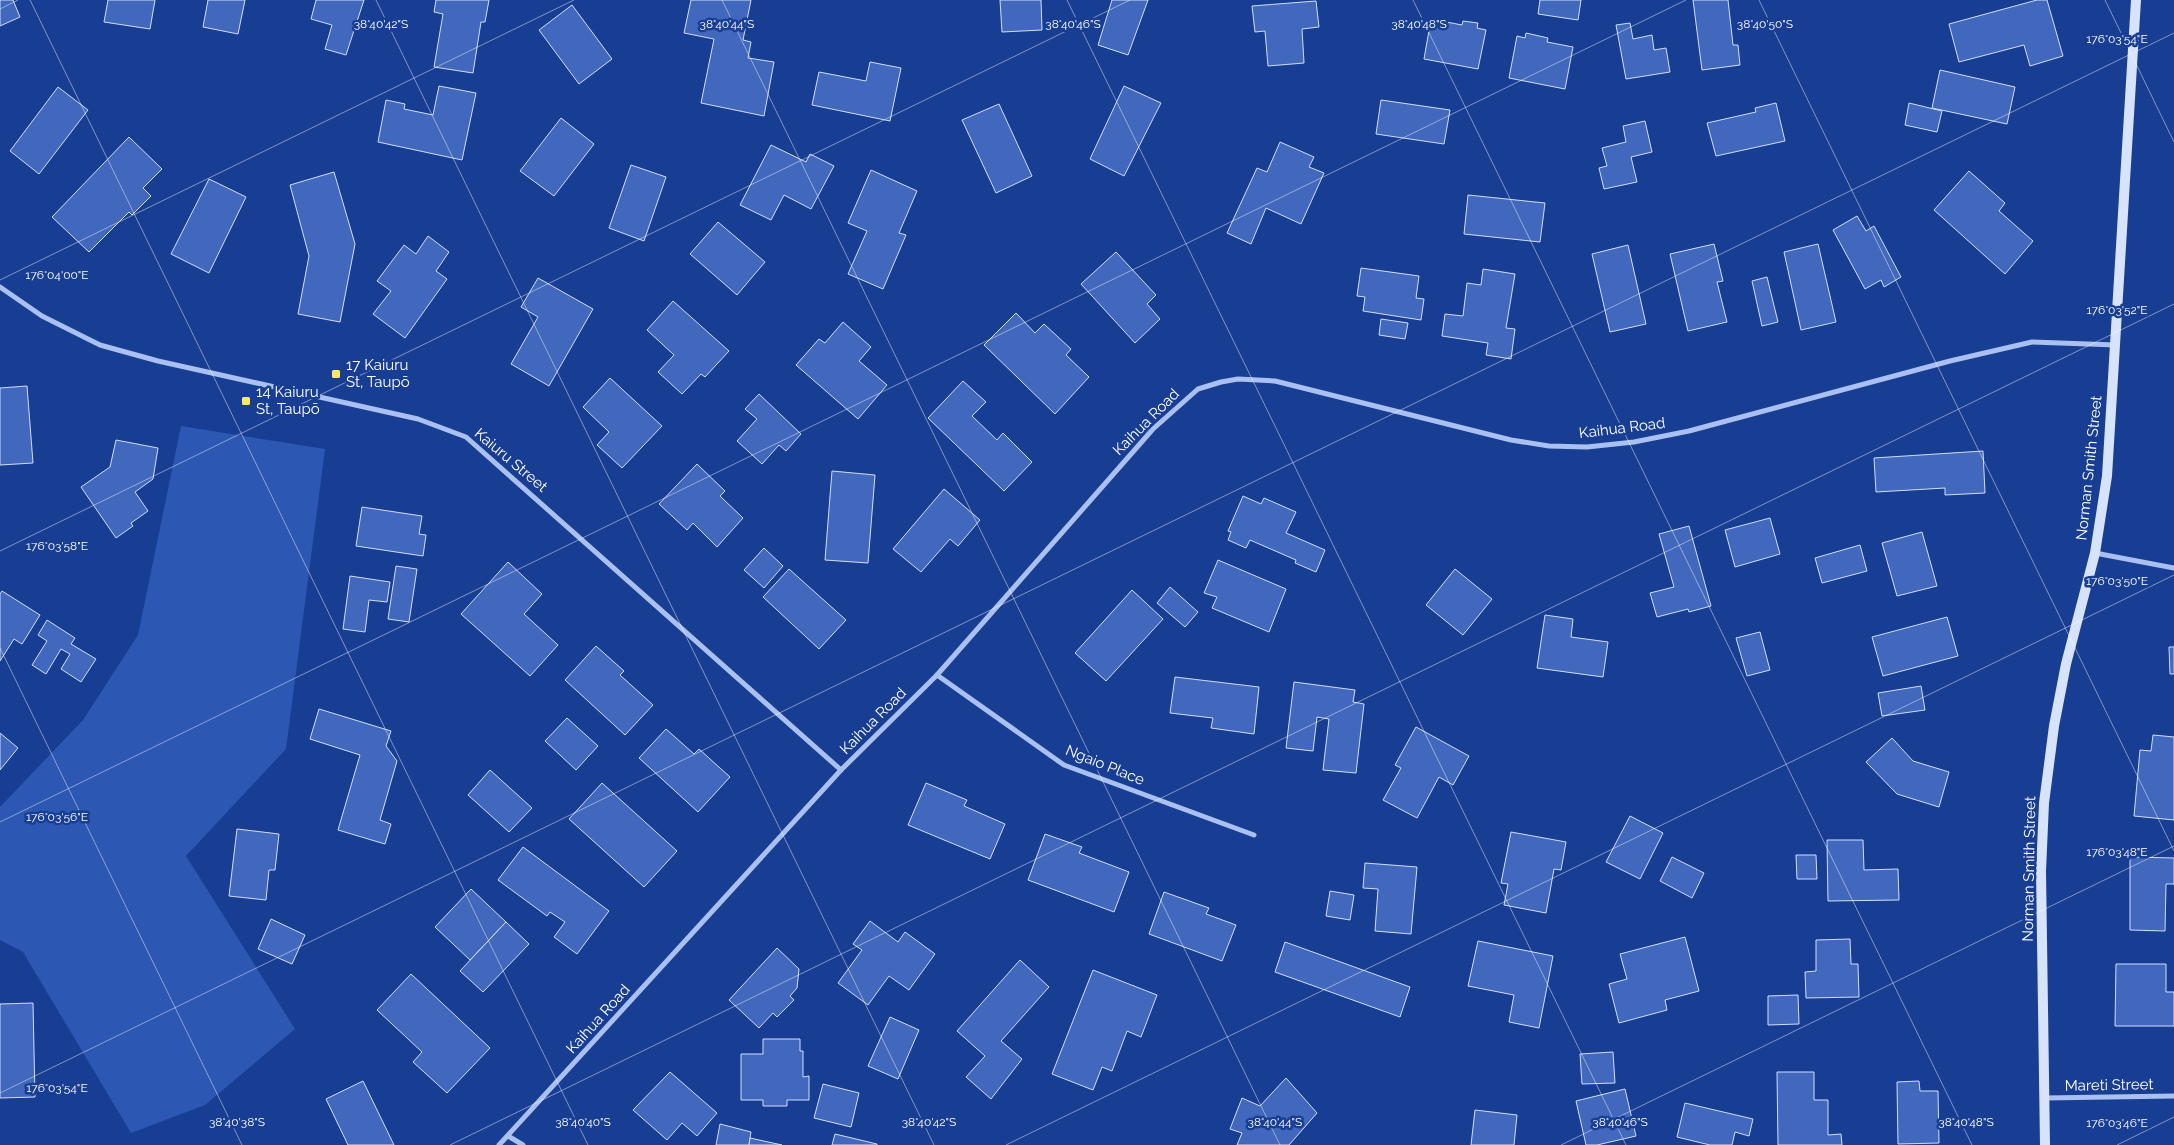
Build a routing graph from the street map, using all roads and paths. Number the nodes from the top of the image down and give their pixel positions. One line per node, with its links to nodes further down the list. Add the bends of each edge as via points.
1 (2136, 0): 3 (street, Norman Smith Street)
2 (0, 287): 7 (street, Kaiuru Street, via 42,316 100,344 158,362 418,419 466,437)
3 (2116, 345): 4 (street, Norman Smith Street, via 2106,476); 6 (street, Kaihua Road, via 2032,342 1689,431 1587,447 1511,440 1275,381 1238,379 1221,382 1198,389 1152,429)
4 (2095, 553): 5 (street); 10 (street, Norman Smith Street, via 2066,664 2044,803 2041,871)
5 (2174, 568)
6 (936, 676): 7 (street, Kaihua Road); 8 (street, Ngaio Place, via 1064,765)
7 (841, 770): 11 (street, Kaihua Road)
8 (1254, 834)
9 (2174, 1096): 10 (street, Mareti Street)
10 (2045, 1098): 14 (street, Norman Smith Street)
11 (508, 1136): 12 (street, Kaihua Road); 13 (street)
12 (499, 1145)
13 (523, 1145)
14 (2046, 1145)

